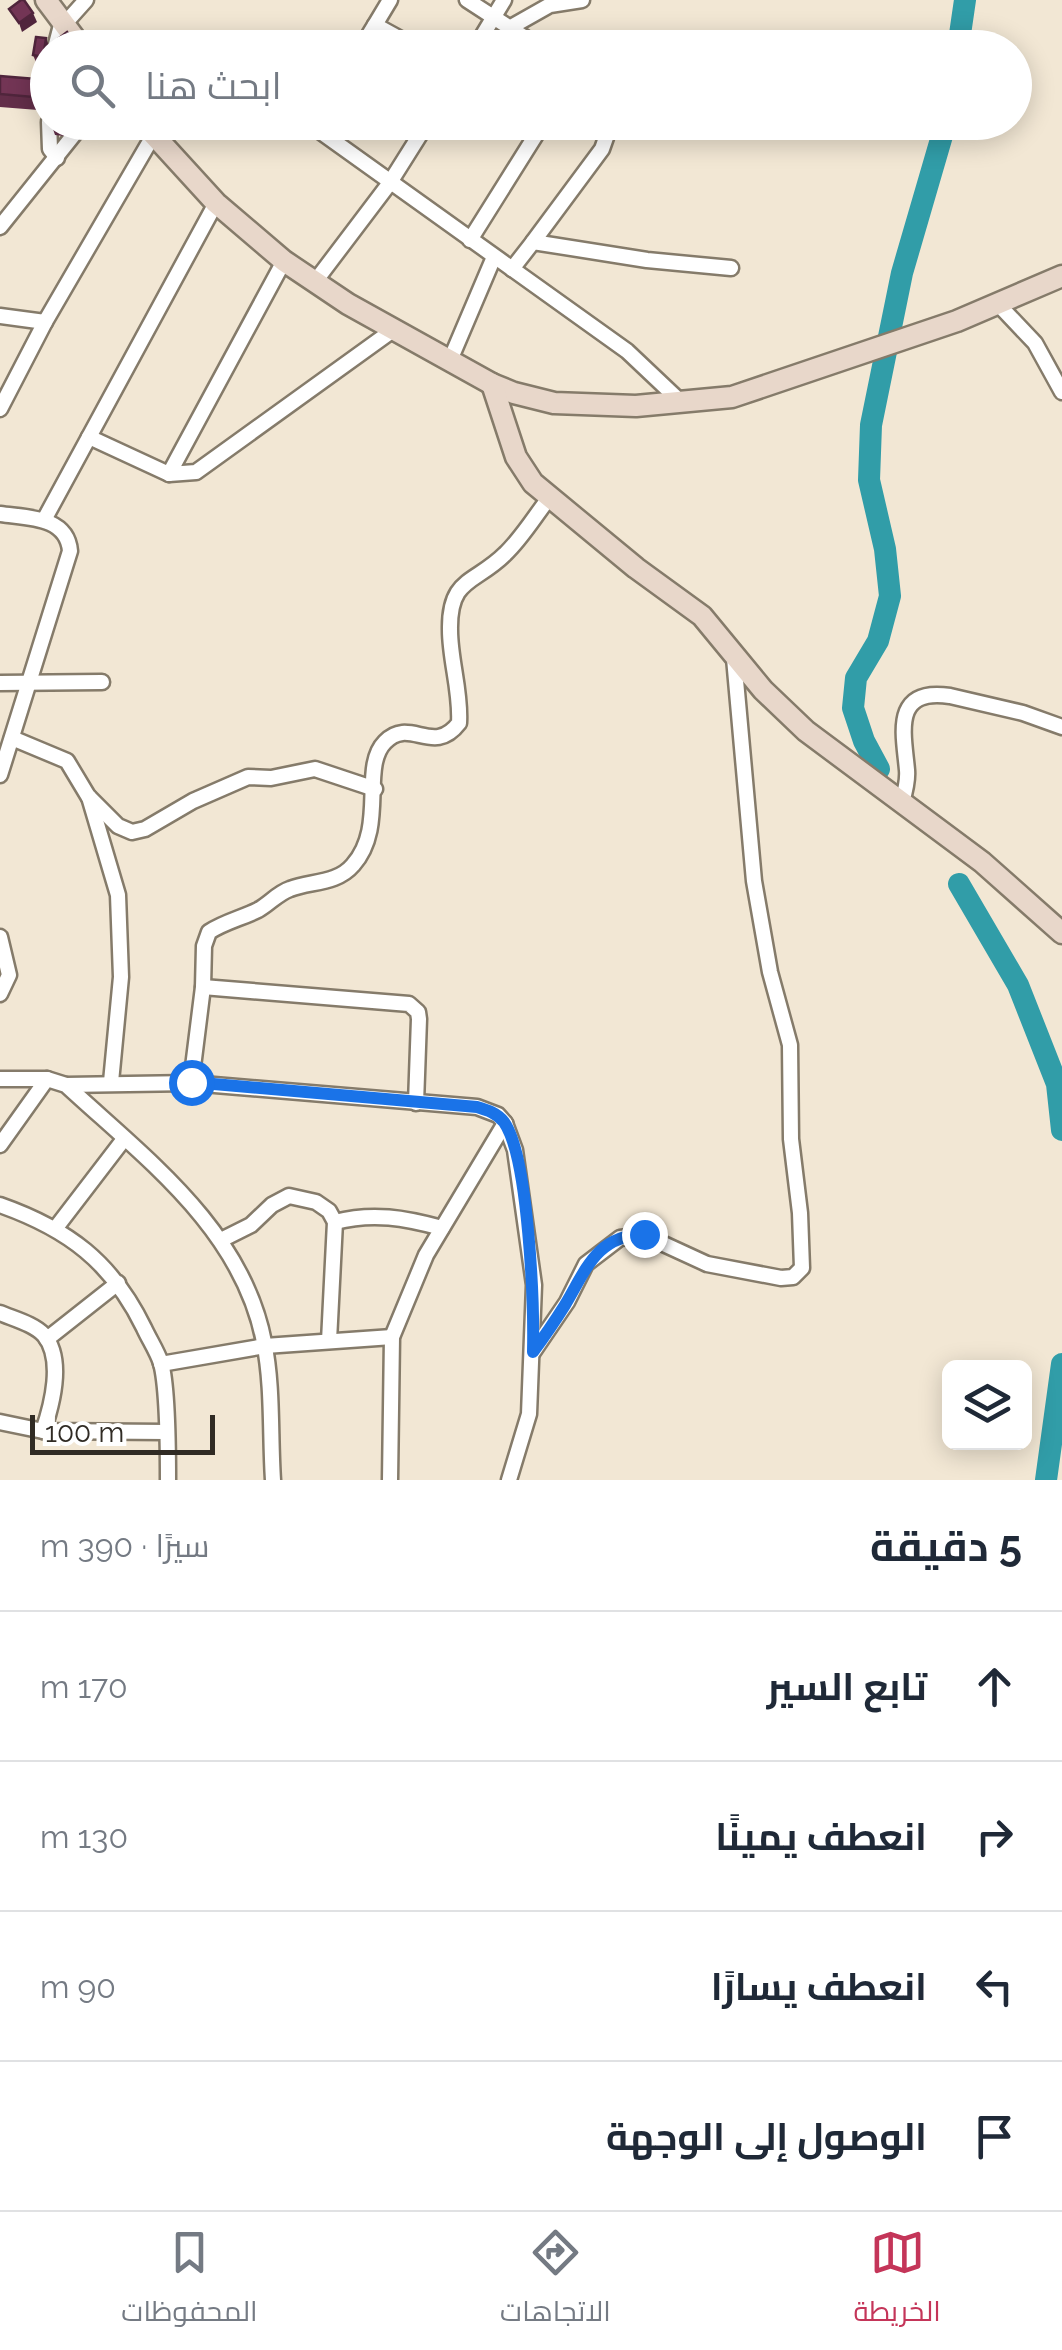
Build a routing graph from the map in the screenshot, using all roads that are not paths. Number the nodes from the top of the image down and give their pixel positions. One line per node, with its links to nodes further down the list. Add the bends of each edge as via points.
1 (46, 0): 8 (street)
2 (86, 0): 8 (street)
3 (390, 0): 9 (street)
4 (467, 0): 7 (street)
5 (504, 0): 7 (street)
6 (582, 0): 10 (street, via 550,6)
7 (494, 16): 10 (street); 15 (street)
8 (64, 24): 11 (street); 12 (street)
9 (375, 25): 13 (street); 14 (street)
10 (511, 27): 16 (street)
11 (60, 30)
12 (68, 30)
13 (372, 30)
14 (384, 30)
15 (486, 30)
16 (515, 30)
17 (49, 140): 25 (street)
18 (70, 140): 25 (street)
19 (141, 140): 39 (street)
20 (157, 140): 27 (street)
21 (333, 140): 26 (street)
22 (417, 140): 26 (street)
23 (533, 140): 29 (street)
24 (605, 140): 30 (street)
25 (57, 158): 28 (street)
26 (389, 184): 29 (street); 36 (street)
27 (216, 203): 32 (street); 46 (street)
28 (0, 227)
29 (470, 240): 31 (street)
30 (533, 242): 33 (street); 34 (street)
31 (494, 256): 34 (street); 41 (street)
32 (284, 261): 36 (street); 47 (street)
33 (731, 268)
34 (512, 269): 44 (street, via 627,350)
35 (1062, 276): 37 (street)
36 (314, 283): 40 (street)
37 (998, 304): 43 (street, via 1036,342); 44 (street, via 732,397)
38 (0, 316): 39 (street)
39 (45, 322): 45 (street)
40 (393, 330): 41 (street); 47 (street, via 206,466)
41 (451, 358): 42 (street)
42 (492, 384): 44 (street, via 554,402); 48 (street, via 516,457)
43 (1062, 392)
44 (682, 404)
45 (0, 408)
46 (88, 438): 47 (street); 50 (street)
47 (170, 474)
48 (549, 498): 51 (street, via 702,616); 58 (street, via 508,551 456,591 450,627 459,723 441,738 407,732 387,739 376,758)
49 (0, 514): 50 (street)
50 (44, 520): 52 (street, via 60,528 70,551)
51 (734, 652): 60 (street, via 782,711); 85 (street, via 754,881 790,1045 802,1268 781,1278 707,1264 644,1234 620,1238 586,1264)
52 (31, 681): 53 (street); 54 (street); 56 (street)
53 (102, 682)
54 (0, 683)
55 (1062, 728): 60 (street, via 950,696 924,698 904,718)
56 (12, 738): 57 (street); 59 (street, via 68,760)
57 (0, 774)
58 (375, 788): 59 (street, via 315,769 248,777 132,832); 63 (street, via 373,823 353,866 281,893 209,932)
59 (88, 796): 67 (street, via 120,912)
60 (902, 802): 61 (street)
61 (1062, 934)
62 (0, 937): 64 (street, via 10,975)
63 (203, 987): 68 (street); 70 (street, via 409,1004 419,1019)
64 (0, 994)
65 (0, 1078): 66 (street)
66 (47, 1079): 69 (street); 73 (street)
67 (111, 1082): 68 (street); 69 (street)
68 (191, 1082): 70 (street)
69 (66, 1085): 72 (street)
70 (416, 1103): 71 (street, via 477,1107)
71 (505, 1123): 77 (street); 85 (street, via 515,1150 534,1285)
72 (124, 1139): 76 (street); 78 (street, via 181,1191)
73 (0, 1145)
74 (0, 1205): 76 (street)
75 (335, 1222): 77 (street, via 367,1215); 78 (street, via 316,1202 289,1196); 83 (street)
76 (56, 1228): 79 (street)
77 (442, 1228): 81 (street)
78 (221, 1240): 84 (street, via 249,1294)
79 (118, 1283): 82 (street); 86 (street)
80 (0, 1313): 82 (street)
81 (392, 1337): 83 (street); 92 (street)
82 (47, 1339): 88 (street, via 55,1392)
83 (329, 1342): 84 (street)
84 (265, 1346): 86 (street); 91 (street)
85 (533, 1352): 93 (street, via 529,1414)
86 (161, 1364): 89 (street)
87 (0, 1422): 88 (street)
88 (43, 1431): 89 (street)
89 (166, 1432): 90 (street)
90 (168, 1480)
91 (273, 1480)
92 (390, 1480)
93 (508, 1480)

